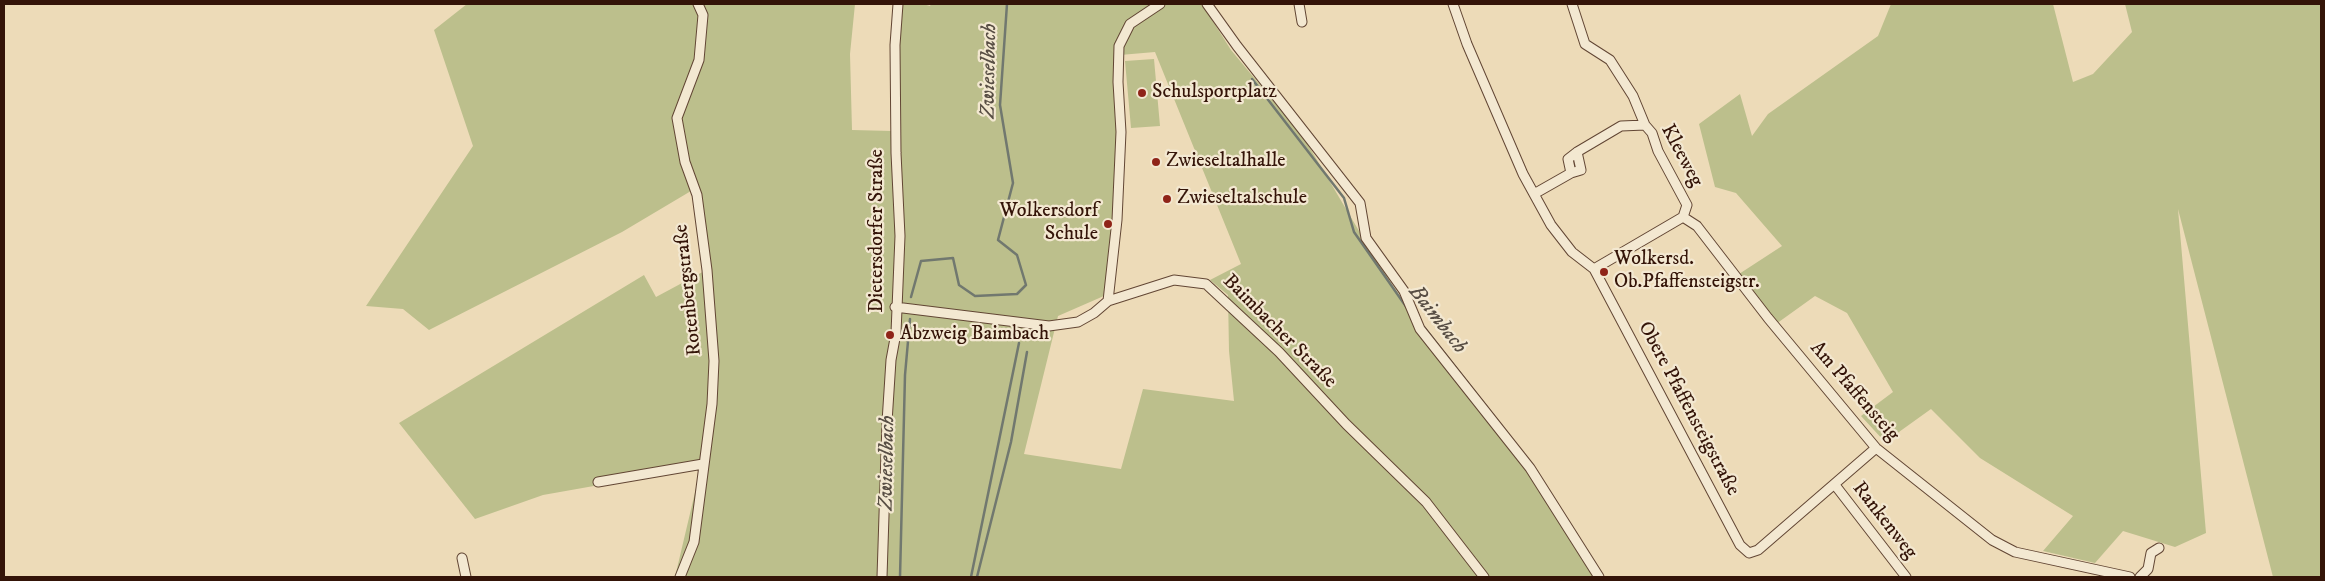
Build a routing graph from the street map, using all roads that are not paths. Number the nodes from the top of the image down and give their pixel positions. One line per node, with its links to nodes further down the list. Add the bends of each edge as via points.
1 (698, 4): 16 (street, Rotenbergstraße, via 703,15 699,60 677,118 685,162 697,195 709,288 714,369)
2 (898, 4): 14 (street, Dietersdorfer Straße, via 895,45 900,236)
3 (1160, 4): 13 (street, via 1130,24 1119,46 1121,138 1117,220)
4 (1207, 4): 25 (street, via 1236,46 1360,203 1366,238 1404,291 1420,329 1530,468)
5 (1299, 4): 8 (street)
6 (1453, 4): 10 (street, Obere Pfaffensteigstraße, via 1466,44)
7 (1572, 4): 9 (street, via 1585,44 1610,60 1633,96)
8 (1302, 22)
9 (1645, 125): 10 (street, Kleeweg, via 1621,126 1577,152 1568,159 1571,173); 11 (street, Kleeweg, via 1687,205)
10 (1534, 194): 12 (street, Obere Pfaffensteigstraße, via 1551,225 1572,252)
11 (1683, 217): 12 (street); 15 (street, Am Pfaffensteig, via 1697,226)
12 (1594, 269): 18 (street, Obere Pfaffensteigstraße, via 1740,545 1749,552 1758,550)
13 (1108, 301): 14 (street, Baimbacher Straße, via 1078,322 1049,326); 24 (street, Baimbacher Straße, via 1174,280 1206,284 1426,502)
14 (895, 307): 23 (street, Dietersdorfer Straße)
15 (1876, 448): 18 (street, Obere Pfaffensteigstraße); 27 (street, Am Pfaffensteig, via 1992,540 2015,552)
16 (703, 464): 17 (street); 22 (street, Rotenbergstraße, via 694,542)
17 (598, 482)
18 (1835, 486): 26 (street, Rankenweg)
19 (2159, 548): 28 (street, via 2151,553 2148,569)
20 (462, 558): 21 (street)
21 (466, 577)
22 (680, 577)
23 (882, 577)
24 (1484, 577)
25 (1599, 577)
26 (1906, 577)
27 (2130, 577)
28 (2140, 577)

